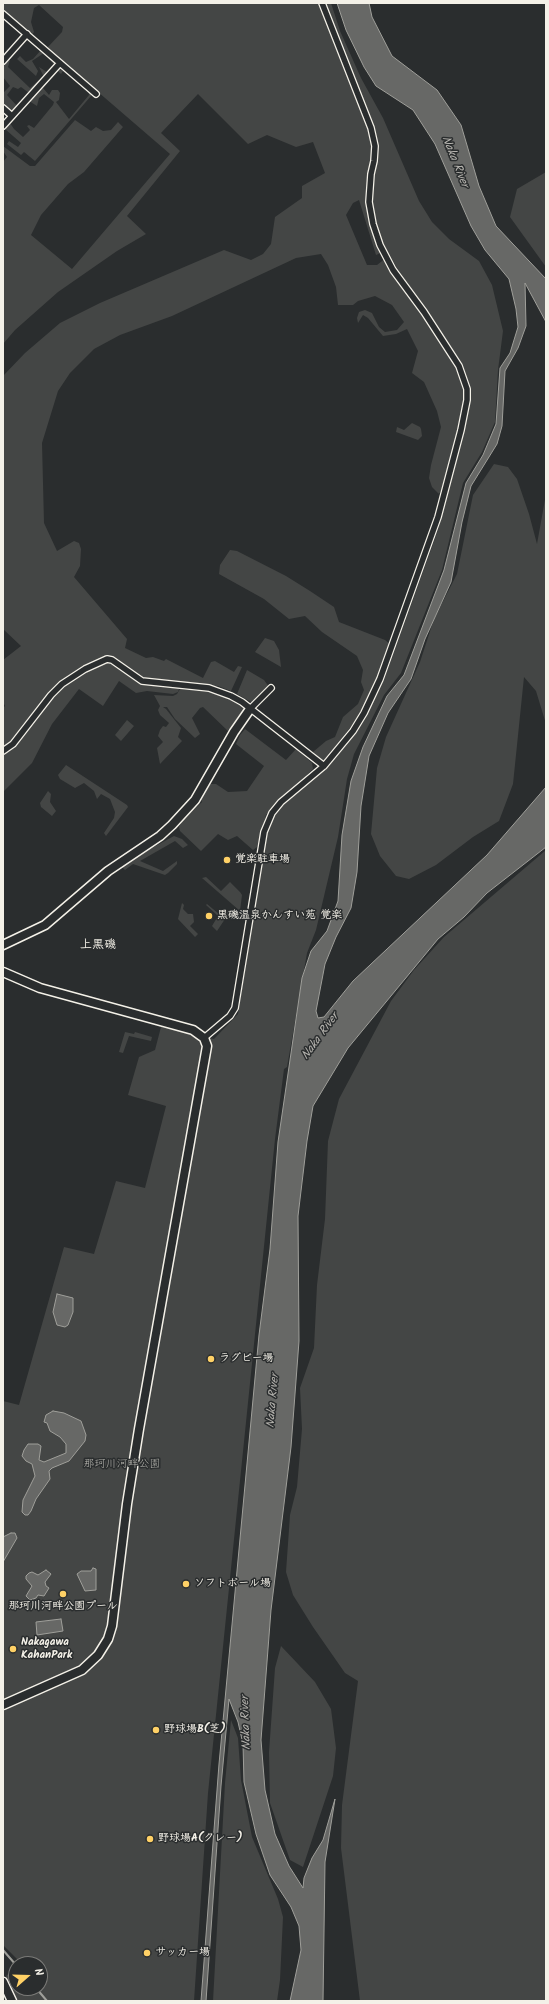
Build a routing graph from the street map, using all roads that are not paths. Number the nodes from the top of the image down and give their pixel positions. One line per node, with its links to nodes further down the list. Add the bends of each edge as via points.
1 (322, 3): 13 (street, via 371,128 375,146 369,202 380,245 393,270 459,366 467,389 461,430 438,517 380,678 364,713)
2 (3, 14): 3 (street)
3 (27, 34): 4 (street); 5 (street)
4 (3, 61)
5 (60, 63): 6 (street); 8 (street)
6 (96, 94)
7 (3, 108): 8 (street)
8 (12, 116): 9 (street)
9 (3, 126)
10 (271, 688): 11 (street)
11 (250, 709): 12 (street, via 220,691 142,681 107,659 62,684 13,744); 13 (street); 14 (street, via 195,800 172,825 108,871 49,922)
12 (3, 751)
13 (324, 766): 16 (street, via 281,802 272,813 264,832 235,1008 230,1016)
14 (3, 945)
15 (3, 972): 16 (street, via 40,988 193,1030)
16 (204, 1038): 17 (street, via 207,1046 206,1056 138,1436 112,1626 108,1639 98,1655 82,1670)
17 (3, 1705)
18 (3, 1982): 19 (street)
19 (12, 2001)

